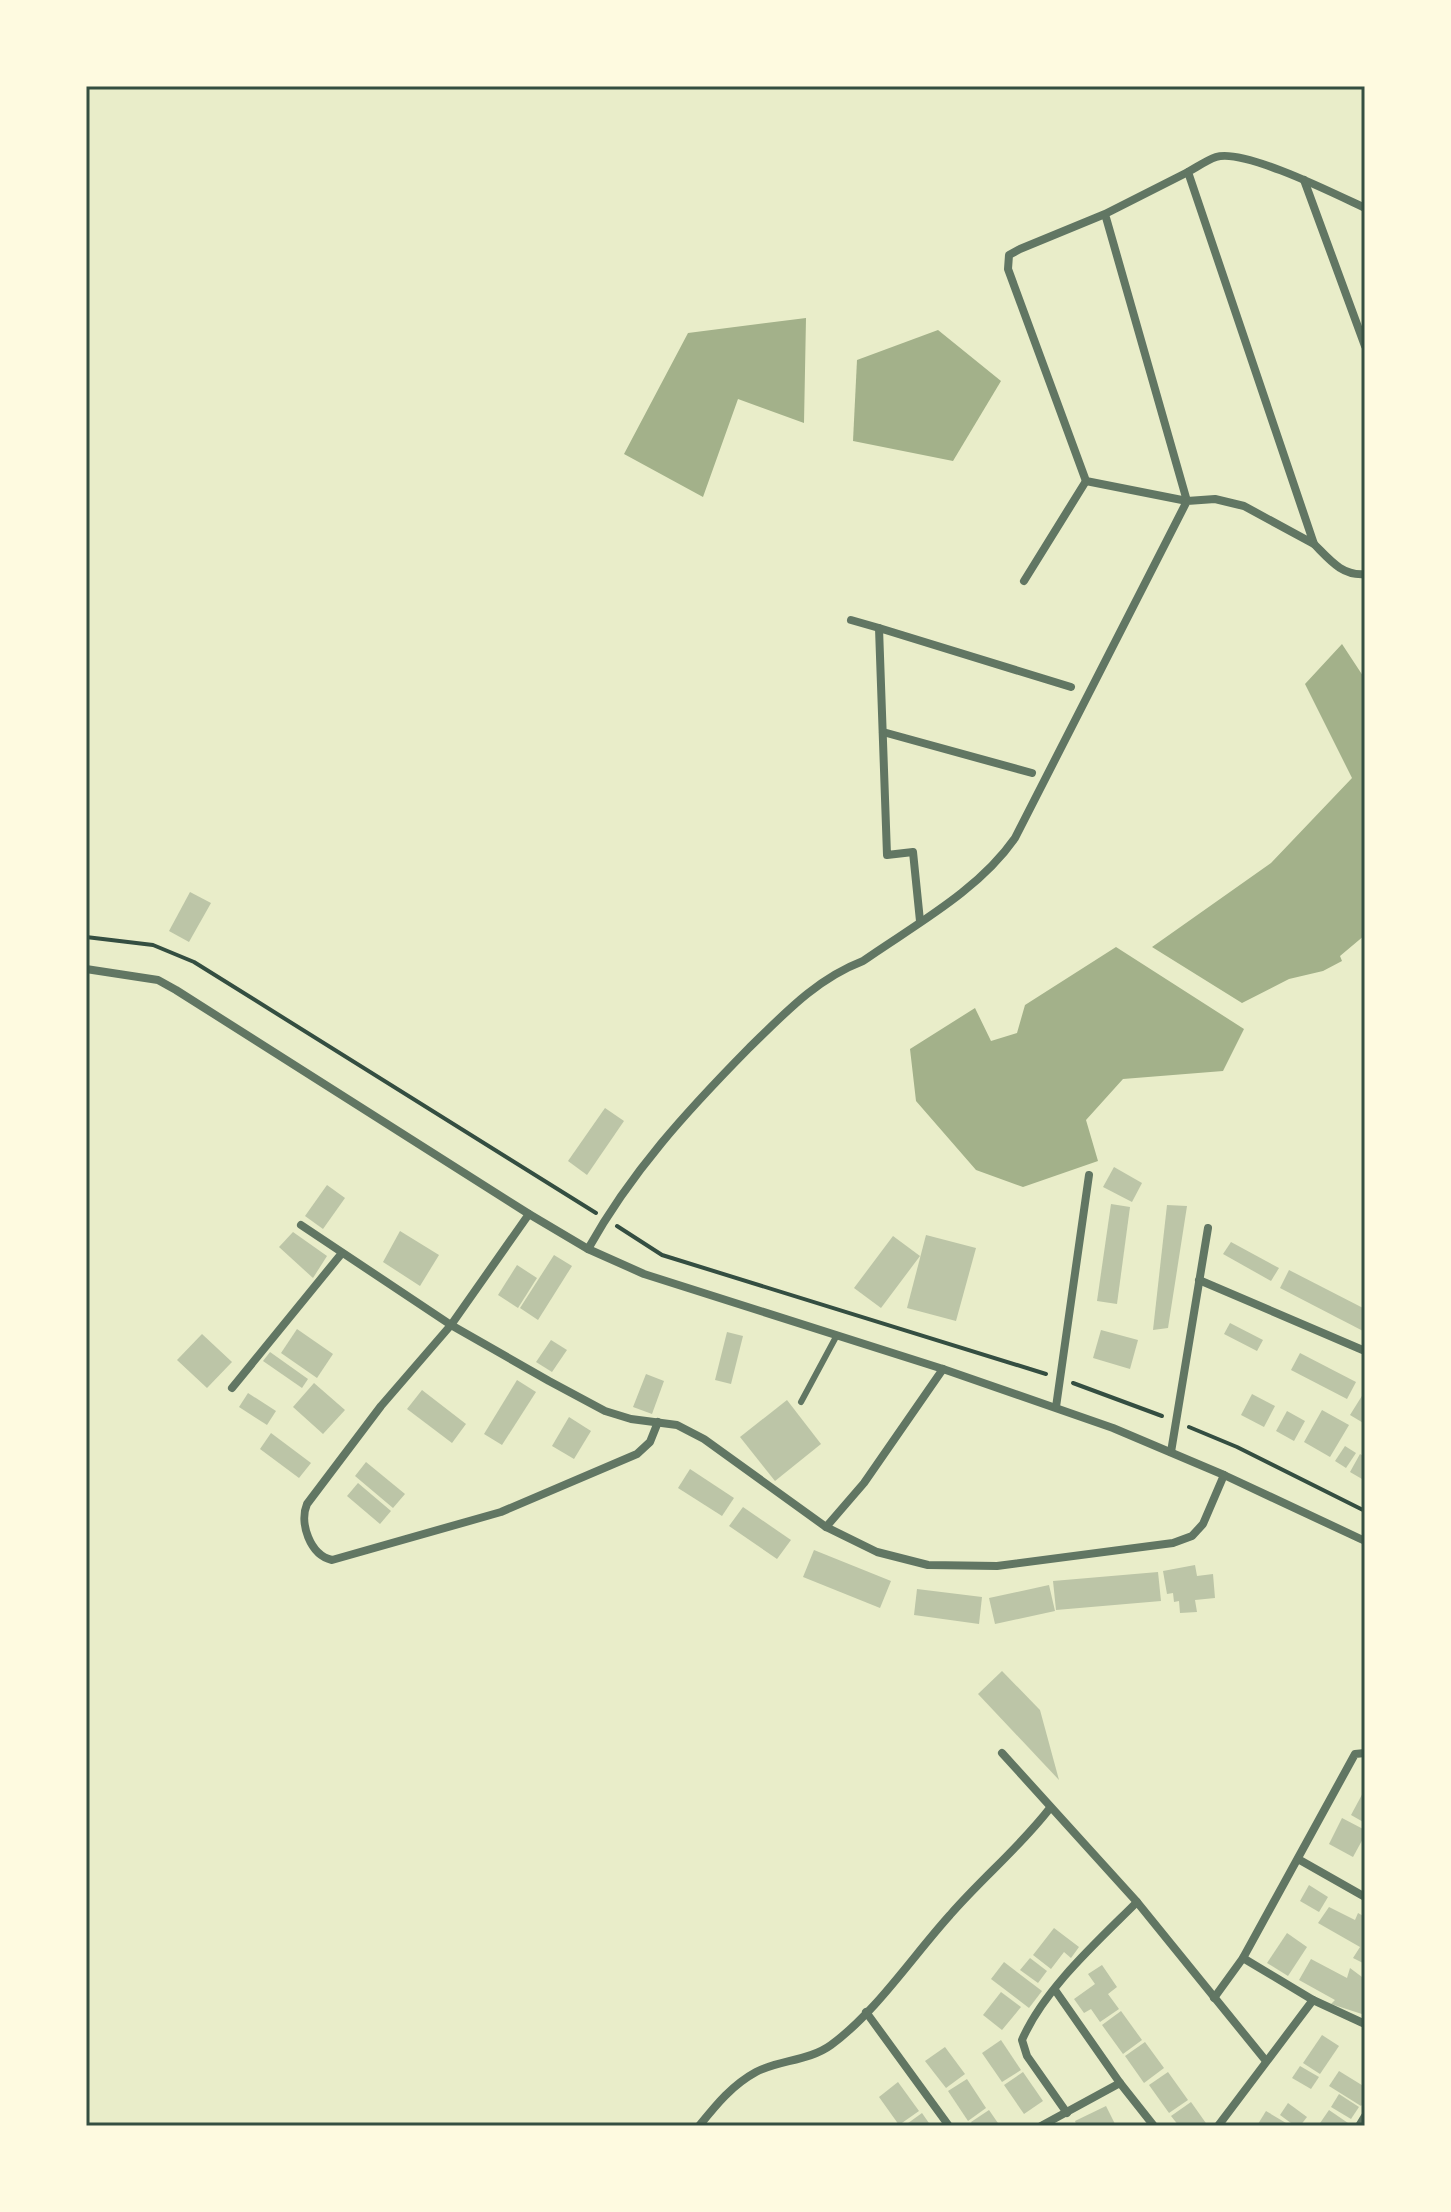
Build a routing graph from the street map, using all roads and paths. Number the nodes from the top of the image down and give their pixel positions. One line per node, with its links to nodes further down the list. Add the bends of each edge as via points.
1 (1188, 172): 2 (street, via 1218,156 1243,158); 4 (street); 8 (street)
2 (1304, 180): 3 (street); 5 (street)
3 (1365, 208)
4 (1105, 214): 6 (street, via 1009,255 1008,269); 7 (street)
5 (1365, 346)
6 (1086, 481): 7 (street); 10 (street)
7 (1187, 501): 8 (street, via 1215,499 1244,506); 16 (street, via 1015,838 990,870)
8 (1314, 544): 9 (street, via 1347,573)
9 (1365, 574)
10 (1024, 581)
11 (851, 620): 12 (street)
12 (879, 628): 13 (street); 14 (street)
13 (1071, 687)
14 (883, 732): 15 (street); 16 (street, via 887,855 913,852)
15 (1032, 773)
16 (920, 921): 21 (street, via 799,999 684,1114)
17 (86, 937): 21 (path, via 153,945 194,962)
18 (86, 969): 20 (street, via 158,980)
19 (1089, 1175): 31 (street)
20 (529, 1214): 24 (street); 27 (street)
21 (605, 1219): 24 (street); 31 (path, via 662,1255)
22 (301, 1225): 25 (street)
23 (1208, 1228): 26 (street)
24 (588, 1249): 28 (street, via 644,1274)
25 (342, 1253): 27 (street); 32 (street)
26 (1199, 1280): 29 (street); 36 (street)
27 (451, 1325): 35 (street, via 605,1411); 35 (street, via 307,1504 303,1523 322,1558 332,1560 501,1512 637,1454 650,1442)
28 (837, 1335): 30 (street); 33 (lane)
29 (1365, 1351)
30 (943, 1369): 34 (street); 40 (street, via 864,1483)
31 (1062, 1379): 34 (street); 36 (path)
32 (232, 1388)
33 (801, 1402)
34 (1056, 1407): 37 (street)
35 (658, 1422): 40 (street, via 704,1439)
36 (1176, 1422): 37 (street); 39 (path)
37 (1171, 1452): 38 (street)
38 (1224, 1475): 40 (street, via 1203,1524 1192,1536 1173,1543 997,1566 928,1565 877,1552); 41 (street)
39 (1365, 1511)
40 (826, 1527)
41 (1365, 1541)
42 (1362, 1752): 45 (street)
43 (1002, 1753): 44 (street)
44 (1050, 1808): 47 (street); 52 (street)
45 (1298, 1859): 46 (street); 48 (street)
46 (1365, 1897)
47 (1137, 1902): 49 (street); 50 (street)
48 (1243, 1958): 50 (street); 51 (street)
49 (1055, 1990): 55 (street); 56 (street, via 1022,2040 1027,2056)
50 (1214, 1998): 54 (street)
51 (1313, 2000): 53 (street); 54 (street)
52 (866, 2012): 58 (street, via 827,2048 757,2071 729,2090); 59 (street)
53 (1365, 2024)
54 (1266, 2061): 62 (street)
55 (1120, 2083): 56 (street); 61 (street)
56 (1067, 2113): 60 (street)
57 (1365, 2116): 63 (street)
58 (699, 2126)
59 (949, 2126)
60 (1041, 2126)
61 (1154, 2126)
62 (1218, 2126)
63 (1359, 2126)

